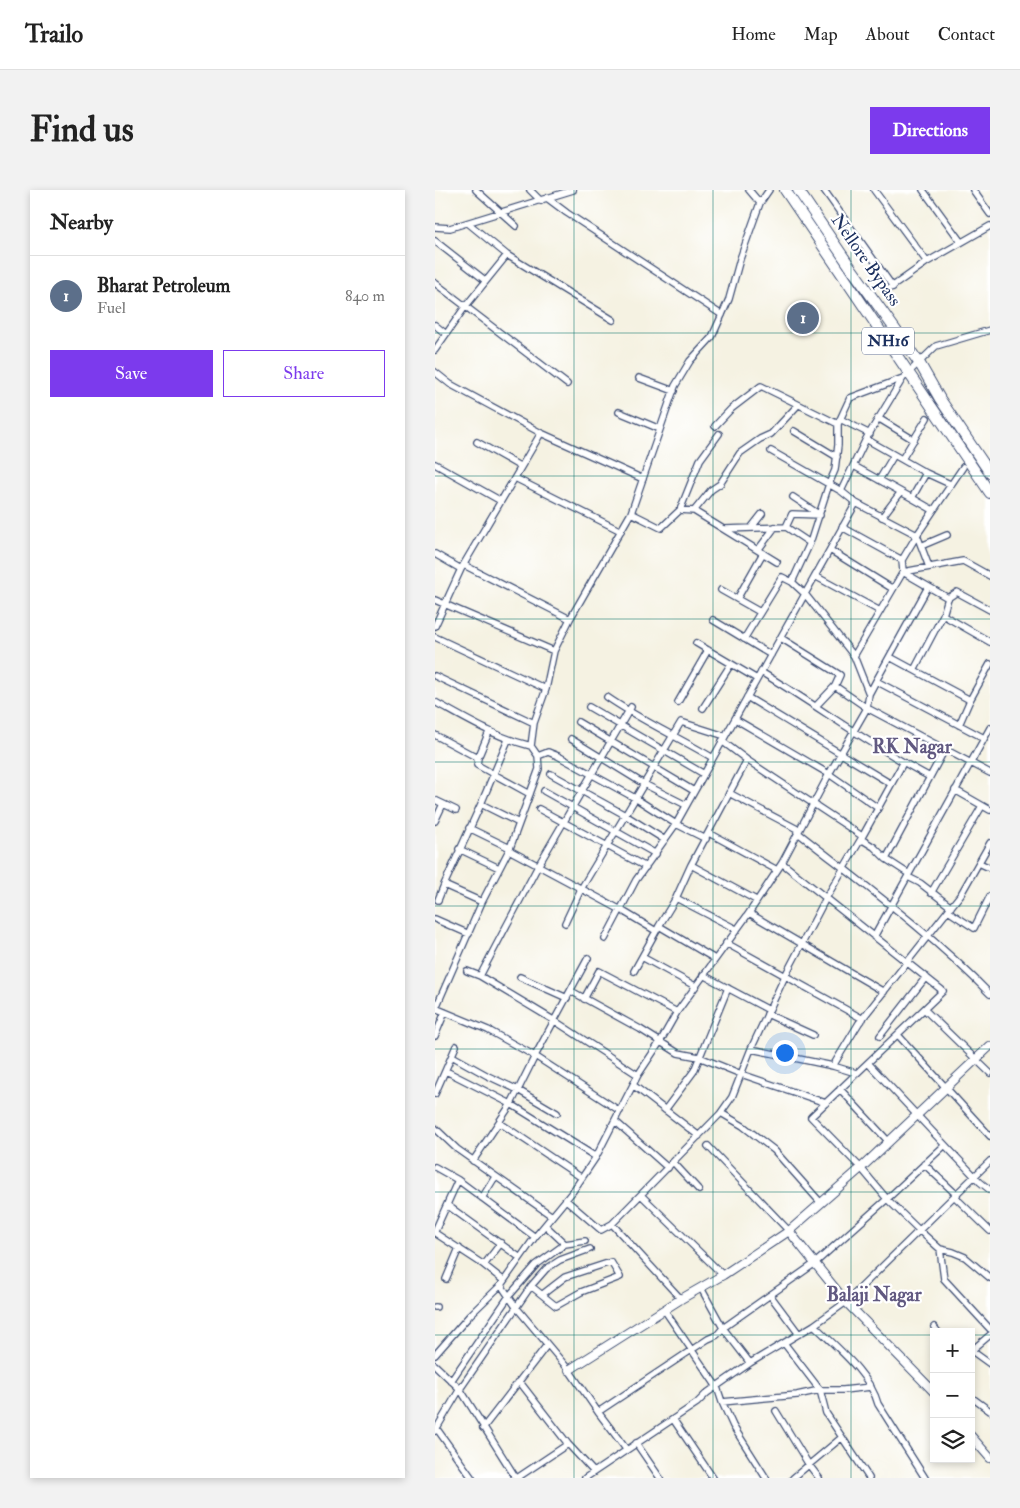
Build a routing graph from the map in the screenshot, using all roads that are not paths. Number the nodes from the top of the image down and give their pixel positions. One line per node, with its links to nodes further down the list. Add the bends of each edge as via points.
1 (476, 190): 14 (street)
2 (530, 190): 12 (street)
3 (573, 190): 12 (street)
4 (749, 190): 13 (street)
5 (769, 190): 13 (street)
6 (785, 190): 37 (highway, Nellore Bypass / NH16)
7 (798, 190): 35 (highway, Nellore Bypass / NH16)
8 (824, 190): 26 (street)
9 (874, 190): 23 (street)
10 (923, 190): 21 (street)
11 (973, 190): 15 (street)
12 (544, 199): 14 (street); 29 (street)
13 (759, 203): 29 (street)
14 (501, 214): 16 (street); 17 (street)
15 (990, 214)
16 (469, 223): 19 (street, via 450,228); 22 (street)
17 (516, 226)
18 (990, 226): 21 (street)
19 (435, 227)
20 (435, 240): 24 (street)
21 (961, 242): 23 (street)
22 (507, 255): 24 (street); 30 (street)
23 (927, 262): 26 (street)
24 (486, 281): 28 (street)
25 (435, 283): 28 (street)
26 (893, 287): 27 (street)
27 (886, 291)
28 (465, 307): 33 (street); 39 (street)
29 (722, 316): 40 (street, via 712,338 690,361)
30 (613, 320)
31 (435, 325): 33 (street)
32 (990, 330): 35 (street, via 936,346)
33 (446, 334): 34 (street)
34 (435, 350)
35 (919, 364): 37 (street); 60 (highway, Nellore Bypass / NH16, via 940,400)
36 (435, 372): 49 (street, via 450,384)
37 (906, 375): 43 (street); 45 (street, via 850,398); 71 (highway, Nellore Bypass / NH16)
38 (639, 378): 40 (street)
39 (567, 384)
40 (674, 391): 47 (street)
41 (799, 405): 45 (street); 46 (street, via 761,386); 78 (street, via 771,434 740,453 720,484 711,490)
42 (619, 412): 47 (street)
43 (878, 418): 51 (street); 52 (street)
44 (927, 418): 52 (street)
45 (839, 422): 51 (street); 56 (street)
46 (715, 426)
47 (660, 429): 65 (street)
48 (794, 431): 56 (street)
49 (541, 433): 61 (street); 65 (street)
50 (719, 434): 76 (street, via 700,460)
51 (868, 436): 55 (street); 59 (street)
52 (914, 440): 57 (street)
53 (477, 442): 61 (street)
54 (771, 451): 67 (street)
55 (894, 455): 57 (street); 66 (street)
56 (837, 457): 67 (street)
57 (902, 459): 63 (street)
58 (435, 464): 74 (street)
59 (853, 466): 66 (street); 69 (street)
60 (988, 466)
61 (521, 467): 64 (street)
62 (963, 467): 68 (street)
63 (926, 472): 68 (street); 73 (street)
64 (515, 478): 74 (street); 88 (street)
65 (643, 479): 79 (street)
66 (879, 480): 70 (street)
67 (829, 484): 69 (street); 81 (street)
68 (951, 484): 77 (street)
69 (841, 491): 75 (street)
70 (901, 492): 73 (street); 82 (street)
71 (990, 493)
72 (793, 497): 81 (street)
73 (912, 498): 77 (street)
74 (501, 501): 98 (street)
75 (856, 503): 82 (street); 85 (street)
76 (680, 510): 78 (street); 79 (street, via 661,528)
77 (933, 510): 89 (street)
78 (694, 512): 87 (street)
79 (631, 514): 88 (street)
80 (762, 514): 86 (street)
81 (819, 515): 84 (street, via 792,514); 91 (street)
82 (882, 517): 89 (street)
83 (775, 527): 84 (street); 86 (street); 94 (street)
84 (786, 527): 91 (street)
85 (842, 527): 93 (street); 96 (street)
86 (751, 528): 87 (street)
87 (724, 529): 94 (street)
88 (621, 530): 116 (street)
89 (917, 535): 92 (street); 96 (street)
90 (947, 535): 92 (street)
91 (809, 543): 103 (street)
92 (921, 546): 99 (street)
93 (830, 550): 101 (street); 105 (street)
94 (761, 552): 97 (street); 109 (street)
95 (435, 554): 98 (street)
96 (902, 560): 100 (street)
97 (777, 562)
98 (462, 567): 111 (street); 116 (street)
99 (929, 567): 100 (street); 102 (street, via 963,561)
100 (903, 572): 104 (street); 105 (street)
101 (815, 576): 107 (street); 113 (street)
102 (990, 576)
103 (792, 582): 107 (street); 114 (street, via 782,577)
104 (928, 587): 108 (street); 128 (street)
105 (893, 589): 113 (street)
106 (721, 590): 109 (street)
107 (805, 594): 120 (street); 127 (street)
108 (948, 598): 112 (street, via 957,592); 115 (street)
109 (737, 599): 114 (street)
110 (435, 600): 111 (street)
111 (445, 606): 118 (street); 125 (street)
112 (990, 610)
113 (880, 611): 127 (street)
114 (760, 612): 121 (street)
115 (943, 615): 122 (street); 131 (street)
116 (570, 619): 125 (street)
117 (713, 620): 121 (street)
118 (435, 626)
119 (435, 637): 137 (street)
120 (781, 638): 126 (street); 136 (street, via 840,675)
121 (744, 639): 126 (street)
122 (990, 642)
123 (696, 643): 124 (street)
124 (708, 650): 129 (street); 143 (street)
125 (554, 651): 137 (street)
126 (771, 655): 132 (street)
127 (854, 656): 138 (street)
128 (890, 656): 131 (street); 135 (street)
129 (731, 664): 134 (street); 146 (street)
130 (990, 664): 141 (street)
131 (914, 670): 141 (street)
132 (761, 672): 134 (street); 144 (street)
133 (435, 677): 151 (street)
134 (757, 679): 140 (street)
135 (876, 681): 138 (street); 152 (street)
136 (835, 686): 144 (street); 147 (street)
137 (546, 689): 151 (street)
138 (869, 694): 147 (street)
139 (607, 697): 148 (street)
140 (747, 697): 149 (street); 167 (street)
141 (970, 700): 152 (street)
142 (435, 702): 156 (street)
143 (678, 702)
144 (816, 706): 155 (street)
145 (589, 707): 153 (street)
146 (703, 708)
147 (867, 708): 155 (street); 165 (street)
148 (630, 710): 153 (street); 158 (street)
149 (735, 719): 161 (street); 181 (street)
150 (578, 722): 163 (street)
151 (534, 723): 164 (street)
152 (959, 725): 159 (street)
153 (620, 726): 163 (street); 166 (street)
154 (990, 728): 159 (street)
155 (854, 731): 167 (street); 173 (street)
156 (489, 732): 162 (street); 169 (street)
157 (435, 735): 169 (street)
158 (674, 735): 161 (street, via 681,722); 166 (street); 171 (street)
159 (984, 738): 174 (street)
160 (571, 739): 170 (street)
161 (724, 739): 171 (street); 172 (street)
162 (509, 740): 164 (street); 177 (street)
163 (611, 741): 170 (street); 175 (street)
164 (531, 746): 168 (street)
165 (945, 749): 174 (street); 182 (street)
166 (664, 750): 175 (street); 180 (street)
167 (840, 754): 181 (street); 184 (street)
168 (538, 756): 179 (street, via 548,752); 189 (street, via 539,769)
169 (478, 758): 177 (street, via 477,765)
170 (601, 758): 179 (street); 183 (street)
171 (713, 758): 180 (street)
172 (747, 760): 190 (street); 193 (street)
173 (903, 763): 182 (street); 184 (street)
174 (970, 763): 176 (street); 186 (street)
175 (655, 766): 183 (street); 185 (street)
176 (990, 773)
177 (493, 774): 189 (street); 195 (street)
178 (551, 774): 188 (street)
179 (591, 774): 188 (street); 191 (street)
180 (704, 774): 185 (street)
181 (829, 774): 193 (street); 199 (street)
182 (930, 777): 219 (street)
183 (644, 784): 191 (street); 196 (street)
184 (891, 784): 199 (street)
185 (694, 790): 196 (street)
186 (955, 790): 198 (street); 229 (street)
187 (544, 791): 197 (street)
188 (582, 791): 197 (street); 203 (street)
189 (530, 794): 206 (street)
190 (729, 794): 210 (street); 211 (street)
191 (635, 798): 203 (street); 207 (street)
192 (435, 800): 194 (street)
193 (813, 803): 210 (street); 212 (street)
194 (443, 804): 201 (street); 204 (street)
195 (481, 804): 206 (street); 208 (street)
196 (686, 805): 207 (street)
197 (573, 806): 205 (street); 209 (street)
198 (982, 806): 202 (street); 232 (street)
199 (878, 808): 212 (street)
200 (539, 809): 205 (street)
201 (456, 810)
202 (990, 810)
203 (625, 815): 209 (street); 213 (street)
204 (435, 821)
205 (563, 822): 215 (street); 223 (street)
206 (519, 823): 217 (street)
207 (675, 824): 211 (street); 213 (street)
208 (469, 828): 216 (street); 217 (street)
209 (616, 830): 215 (street); 218 (street)
210 (798, 831): 220 (street); 226 (street)
211 (707, 836): 222 (street); 228 (street)
212 (862, 838): 219 (street); 226 (street)
213 (665, 840): 218 (street)
214 (990, 842): 221 (street)
215 (607, 845): 224 (street); 231 (street)
216 (459, 849): 225 (street); 230 (street)
217 (509, 849): 223 (street); 225 (street)
218 (656, 854): 224 (street)
219 (885, 859): 229 (street)
220 (782, 863): 228 (street); 235 (street)
221 (979, 863): 227 (street); 240 (street)
222 (691, 865): 234 (street); 237 (street)
223 (538, 866): 231 (street); 260 (street)
224 (646, 867): 241 (street)
225 (499, 868): 238 (street)
226 (843, 868): 235 (street); 239 (street)
227 (990, 868)
228 (777, 870): 237 (street)
229 (908, 875): 232 (street); 239 (street)
230 (444, 885): 236 (street); 238 (street)
231 (581, 890): 241 (street); 244 (street)
232 (931, 893): 240 (street)
233 (990, 896): 240 (street, via 974,928)
234 (676, 898): 245 (street); 246 (street)
235 (826, 898): 249 (street); 252 (street)
236 (438, 900)
237 (756, 900): 242 (street)
238 (482, 902): 247 (street)
239 (891, 906): 248 (street); 249 (street)
240 (949, 909): 248 (street)
241 (621, 910): 245 (street); 250 (street)
242 (749, 913): 246 (street); 252 (street)
243 (435, 919): 247 (street)
244 (565, 923)
245 (657, 928): 253 (street); 255 (street)
246 (736, 929): 251 (street)
247 (469, 934): 271 (street)
248 (927, 936): 256 (street); 268 (street)
249 (875, 937): 256 (street)
250 (605, 939)
251 (726, 943): 255 (street); 261 (street)
252 (801, 945): 261 (street); 267 (street)
253 (642, 957): 258 (street); 264 (street)
254 (588, 958): 266 (street)
255 (715, 958): 259 (street)
256 (907, 962): 263 (street); 267 (street)
257 (467, 971): 260 (street)
258 (634, 971)
259 (703, 975): 264 (street); 265 (street)
260 (480, 976): 277 (street)
261 (785, 976): 275 (street); 276 (street)
262 (520, 977): 269 (street)
263 (927, 977): 272 (street, via 943,990); 281 (street)
264 (695, 986): 274 (street)
265 (728, 988): 275 (street); 288 (street)
266 (571, 991): 269 (street); 270 (street)
267 (884, 992): 276 (street)
268 (990, 994)
269 (567, 998): 277 (street)
270 (584, 998): 274 (street, via 599,971); 282 (street)
271 (435, 1009): 273 (street)
272 (925, 1010): 279 (street); 289 (street)
273 (445, 1012): 280 (street); 287 (street, via 488,1030)
274 (677, 1012): 282 (street)
275 (768, 1012): 278 (street); 285 (street)
276 (863, 1019): 291 (street)
277 (555, 1021): 287 (street); 296 (street)
278 (813, 1035)
279 (898, 1035): 290 (street); 298 (street)
280 (435, 1036)
281 (880, 1036)
282 (660, 1042): 288 (street, via 678,1053); 296 (street)
283 (457, 1046): 286 (street)
284 (990, 1046): 289 (street)
285 (751, 1049): 291 (street); 295 (street)
286 (452, 1056): 292 (street); 300 (street)
287 (535, 1056): 300 (street); 305 (street)
288 (699, 1057): 295 (street); 304 (street, via 693,1071)
289 (976, 1060): 294 (street); 298 (street)
290 (868, 1063): 293 (street); 308 (street)
291 (833, 1066): 293 (street)
292 (446, 1071): 301 (street); 303 (street)
293 (856, 1073): 299 (street)
294 (990, 1073)
295 (741, 1074): 302 (street); 307 (street, via 732,1098)
296 (638, 1075): 297 (street)
297 (633, 1085): 304 (street); 305 (street)
298 (945, 1088): 308 (street); 313 (street)
299 (840, 1089): 302 (street); 314 (street)
300 (518, 1090): 303 (street); 306 (street)
301 (435, 1094)
302 (826, 1103): 324 (street, via 811,1117)
303 (511, 1104): 310 (street); 317 (street)
304 (665, 1110): 312 (street)
305 (620, 1111): 309 (street)
306 (557, 1113)
307 (721, 1113): 312 (street); 336 (street, via 774,1150)
308 (917, 1116): 314 (street); 315 (street)
309 (615, 1121): 317 (street); 323 (street)
310 (500, 1123): 318 (street); 327 (street)
311 (435, 1128): 318 (street)
312 (699, 1136): 320 (street)
313 (990, 1136)
314 (889, 1142): 324 (street)
315 (945, 1145): 321 (street); 325 (street)
316 (708, 1146): 341 (street)
317 (596, 1157): 327 (street)
318 (473, 1161): 326 (street)
319 (990, 1161): 325 (street)
320 (673, 1162): 323 (street); 329 (street)
321 (924, 1164): 332 (street); 334 (street)
322 (435, 1167): 328 (street)
323 (668, 1168): 331 (street)
324 (861, 1168): 334 (street); 336 (street)
325 (976, 1176): 330 (street); 332 (street)
326 (495, 1177): 333 (street); 338 (street)
327 (582, 1178): 335 (street)
328 (458, 1180): 333 (street); 337 (street)
329 (699, 1190)
330 (990, 1190)
331 (641, 1195): 339 (street); 355 (street)
332 (956, 1196): 342 (street); 343 (street)
333 (482, 1198): 345 (street)
334 (887, 1199): 342 (street); 353 (street)
335 (566, 1200): 338 (street); 339 (street, via 601,1230)
336 (821, 1203): 341 (street)
337 (447, 1205): 344 (street); 347 (street)
338 (552, 1216): 340 (street)
339 (612, 1224): 364 (street)
340 (545, 1225): 345 (street); 348 (street)
341 (789, 1231): 353 (street); 355 (street)
342 (920, 1231): 351 (street); 365 (street)
343 (990, 1231)
344 (435, 1232): 349 (street)
345 (535, 1237): 352 (street)
346 (585, 1241): 348 (street)
347 (501, 1244): 352 (street); 354 (street)
348 (565, 1244): 363 (street, via 536,1265)
349 (459, 1248): 354 (street); 357 (street)
350 (590, 1249): 359 (street, via 560,1260 546,1269)
351 (940, 1249): 356 (street, via 965,1258); 370 (street, via 944,1279)
352 (519, 1257): 358 (street)
353 (815, 1264): 362 (street); 365 (street)
354 (485, 1265): 358 (street)
355 (723, 1275): 360 (street)
356 (990, 1278)
357 (446, 1279)
358 (502, 1282): 363 (street); 378 (street)
359 (531, 1286): 361 (street); 366 (street)
360 (701, 1288): 364 (street); 369 (street)
361 (543, 1294): 361 (street, via 556,1306 620,1277 611,1262 565,1278)
362 (770, 1294): 369 (street); 371 (street)
363 (509, 1296): 366 (street); 383 (street)
364 (681, 1299): 367 (street)
365 (846, 1302): 368 (street); 385 (street)
366 (516, 1307): 374 (street); 388 (street)
367 (665, 1311): 376 (street); 382 (street)
368 (814, 1325): 371 (street); 387 (street)
369 (723, 1328): 376 (street); 379 (street)
370 (990, 1329)
371 (799, 1334): 373 (street)
372 (990, 1335): 375 (street)
373 (784, 1342): 379 (street); 389 (street)
374 (547, 1345): 382 (street); 384 (street)
375 (975, 1348)
376 (692, 1350): 386 (street); 394 (street)
377 (975, 1353): 380 (street)
378 (435, 1355)
379 (750, 1362): 386 (street)
380 (990, 1364)
381 (435, 1365): 383 (street)
382 (569, 1370): 394 (street)
383 (451, 1381): 388 (street)
384 (519, 1381): 396 (street); 401 (street)
385 (930, 1385)
386 (717, 1387): 391 (street); 395 (street)
387 (871, 1387): 389 (street); 415 (street, via 878,1404)
388 (459, 1389): 396 (street); 397 (street)
389 (820, 1390): 391 (street); 398 (street, via 826,1414)
390 (975, 1399): 393 (street)
391 (721, 1402): 411 (street)
392 (776, 1411): 404 (street)
393 (990, 1411)
394 (598, 1412): 402 (street)
395 (673, 1419): 400 (street); 410 (street)
396 (483, 1428): 407 (street)
397 (436, 1430): 406 (street)
398 (841, 1438): 404 (street); 414 (street)
399 (975, 1441): 403 (street)
400 (636, 1442): 402 (street); 409 (street)
401 (569, 1444): 405 (street); 407 (street)
402 (626, 1449): 405 (street)
403 (990, 1458)
404 (809, 1465): 412 (street); 413 (street)
405 (593, 1474): 408 (street)
406 (472, 1478)
407 (516, 1478)
408 (585, 1478)
409 (660, 1478)
410 (713, 1478)
411 (766, 1478)
412 (793, 1478)
413 (819, 1478)
414 (869, 1478)
415 (925, 1478)

